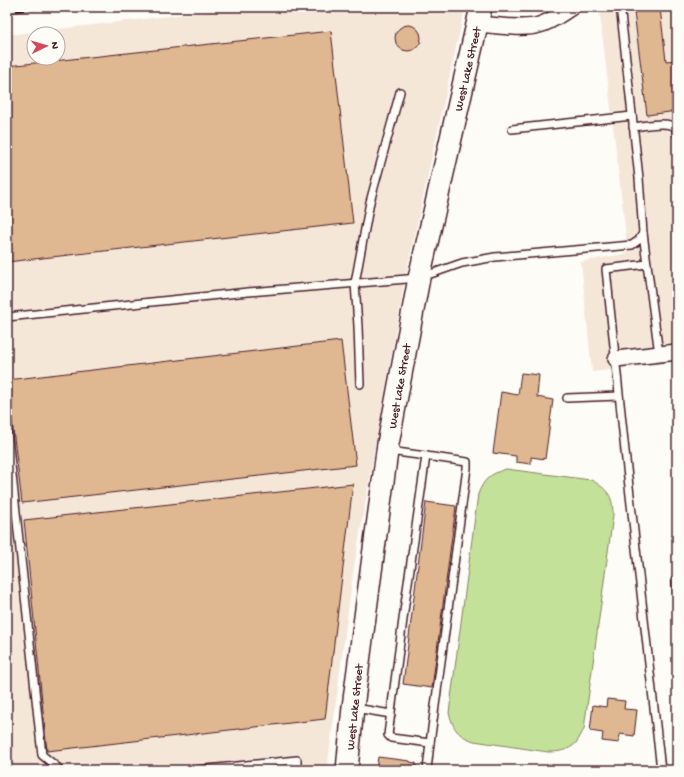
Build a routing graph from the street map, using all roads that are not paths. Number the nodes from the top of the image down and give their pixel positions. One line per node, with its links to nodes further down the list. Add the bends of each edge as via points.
1 (572, 7): 3 (street, via 551,20 526,28)
2 (620, 7): 5 (lane)
3 (479, 16): 11 (main road, West Lake Street)
4 (400, 92): 12 (lane, via 370,202)
5 (632, 116): 6 (lane); 7 (lane)
6 (634, 127): 8 (lane, via 673,124); 9 (lane)
7 (512, 129)
8 (677, 134)
9 (642, 233): 10 (lane); 11 (lane, via 639,240 632,245 495,257 462,263)
10 (647, 264): 15 (lane); 16 (lane, via 606,269)
11 (419, 278): 12 (lane); 21 (main road, West Lake Street)
12 (355, 284): 13 (lane, via 248,292); 17 (lane)
13 (7, 317)
14 (677, 352): 15 (street)
15 (659, 354): 16 (street)
16 (616, 359): 18 (lane)
17 (360, 384)
18 (619, 396): 19 (lane); 31 (lane)
19 (567, 398)
20 (7, 428): 26 (lane, via 42,755)
21 (387, 451): 22 (lane); 23 (main road, West Lake Street)
22 (426, 456): 24 (lane); 25 (lane, via 467,462)
23 (353, 707): 24 (lane); 29 (main road, West Lake Street)
24 (391, 714): 25 (lane, via 388,735 391,738)
25 (430, 743): 30 (lane)
26 (59, 770)
27 (198, 770): 28 (lane, via 297,760)
28 (297, 770)
29 (347, 770)
30 (427, 770)
31 (661, 770)

